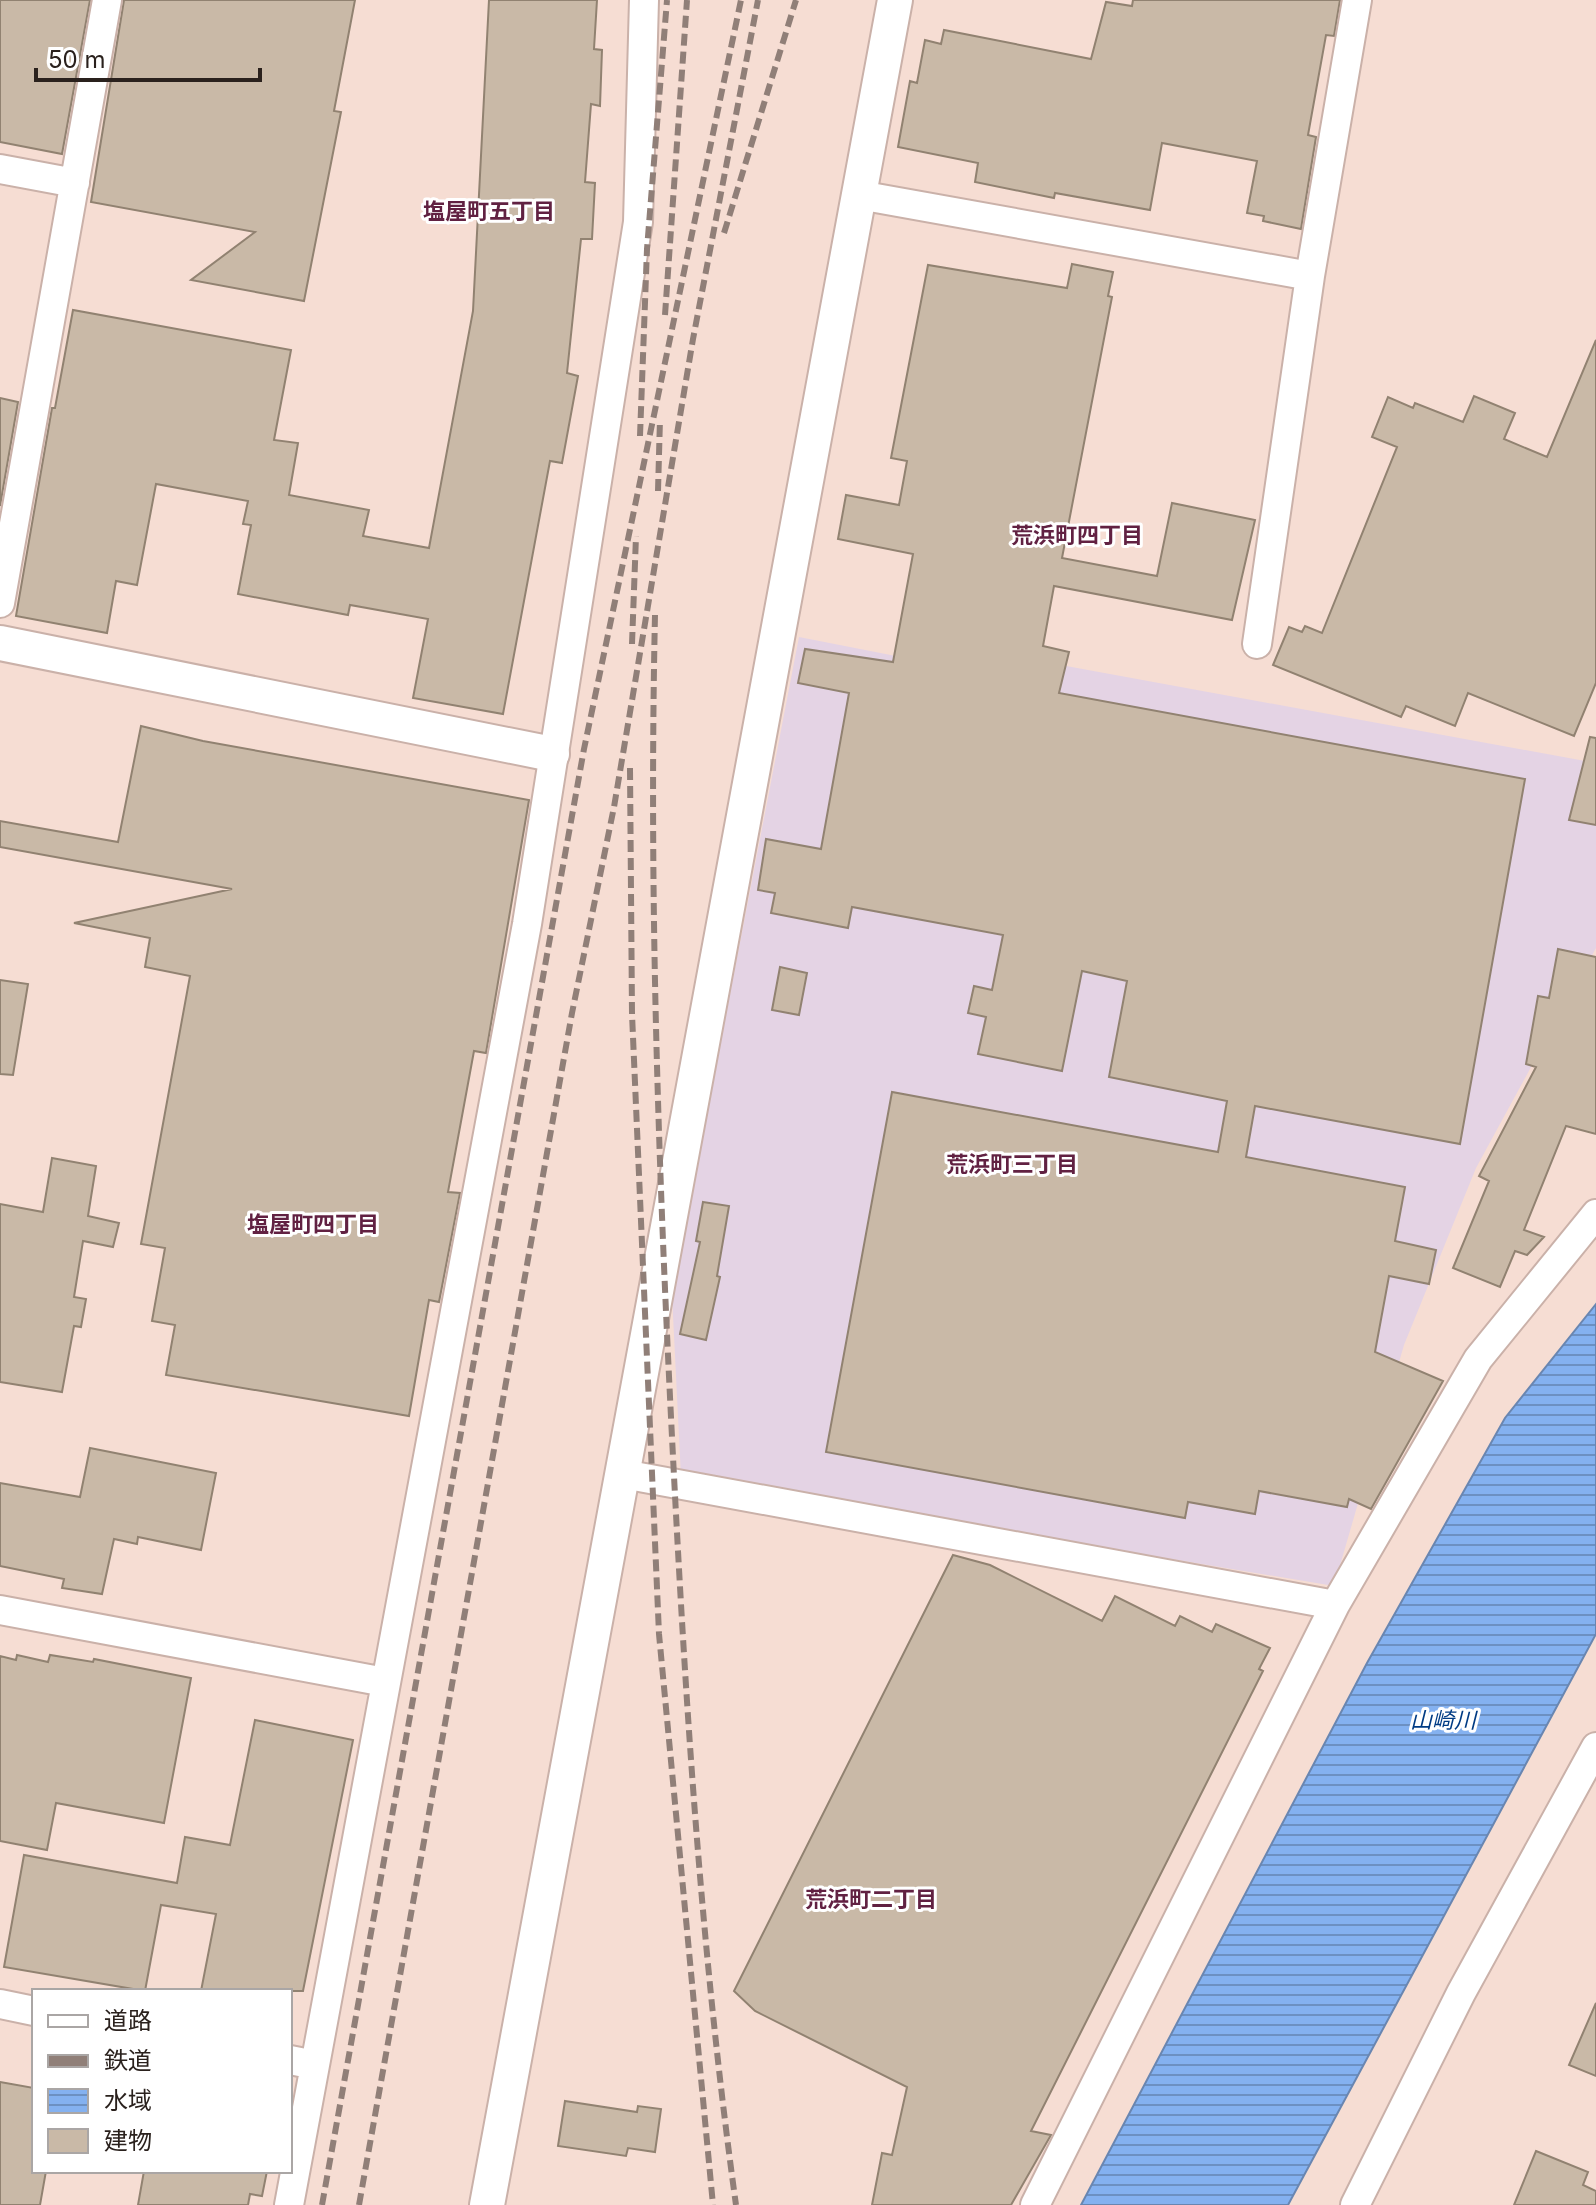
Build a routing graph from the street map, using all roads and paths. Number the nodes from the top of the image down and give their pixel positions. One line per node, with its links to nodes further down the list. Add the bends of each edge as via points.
1 (107, 0): 6 (street)
2 (644, 0): 12 (street, via 638,222)
3 (895, 0): 7 (street)
4 (1357, 0): 8 (street)
5 (0, 169): 6 (street)
6 (75, 183): 9 (street)
7 (859, 195): 8 (street); 14 (street)
8 (1310, 276): 11 (street)
9 (0, 603)
10 (0, 643): 12 (street)
11 (1257, 644)
12 (552, 754): 17 (street, via 506,1045)
13 (1596, 1214): 15 (street, via 1478,1359)
14 (623, 1474): 15 (street); 23 (street)
15 (1335, 1605): 24 (street)
16 (0, 1610): 17 (street)
17 (385, 1682): 21 (street)
18 (1596, 1747): 25 (street, via 1461,1993)
19 (0, 2004): 20 (street)
20 (32, 2011)
21 (303, 2063): 22 (street)
22 (289, 2205)
23 (487, 2205)
24 (1035, 2205)
25 (1355, 2205)

